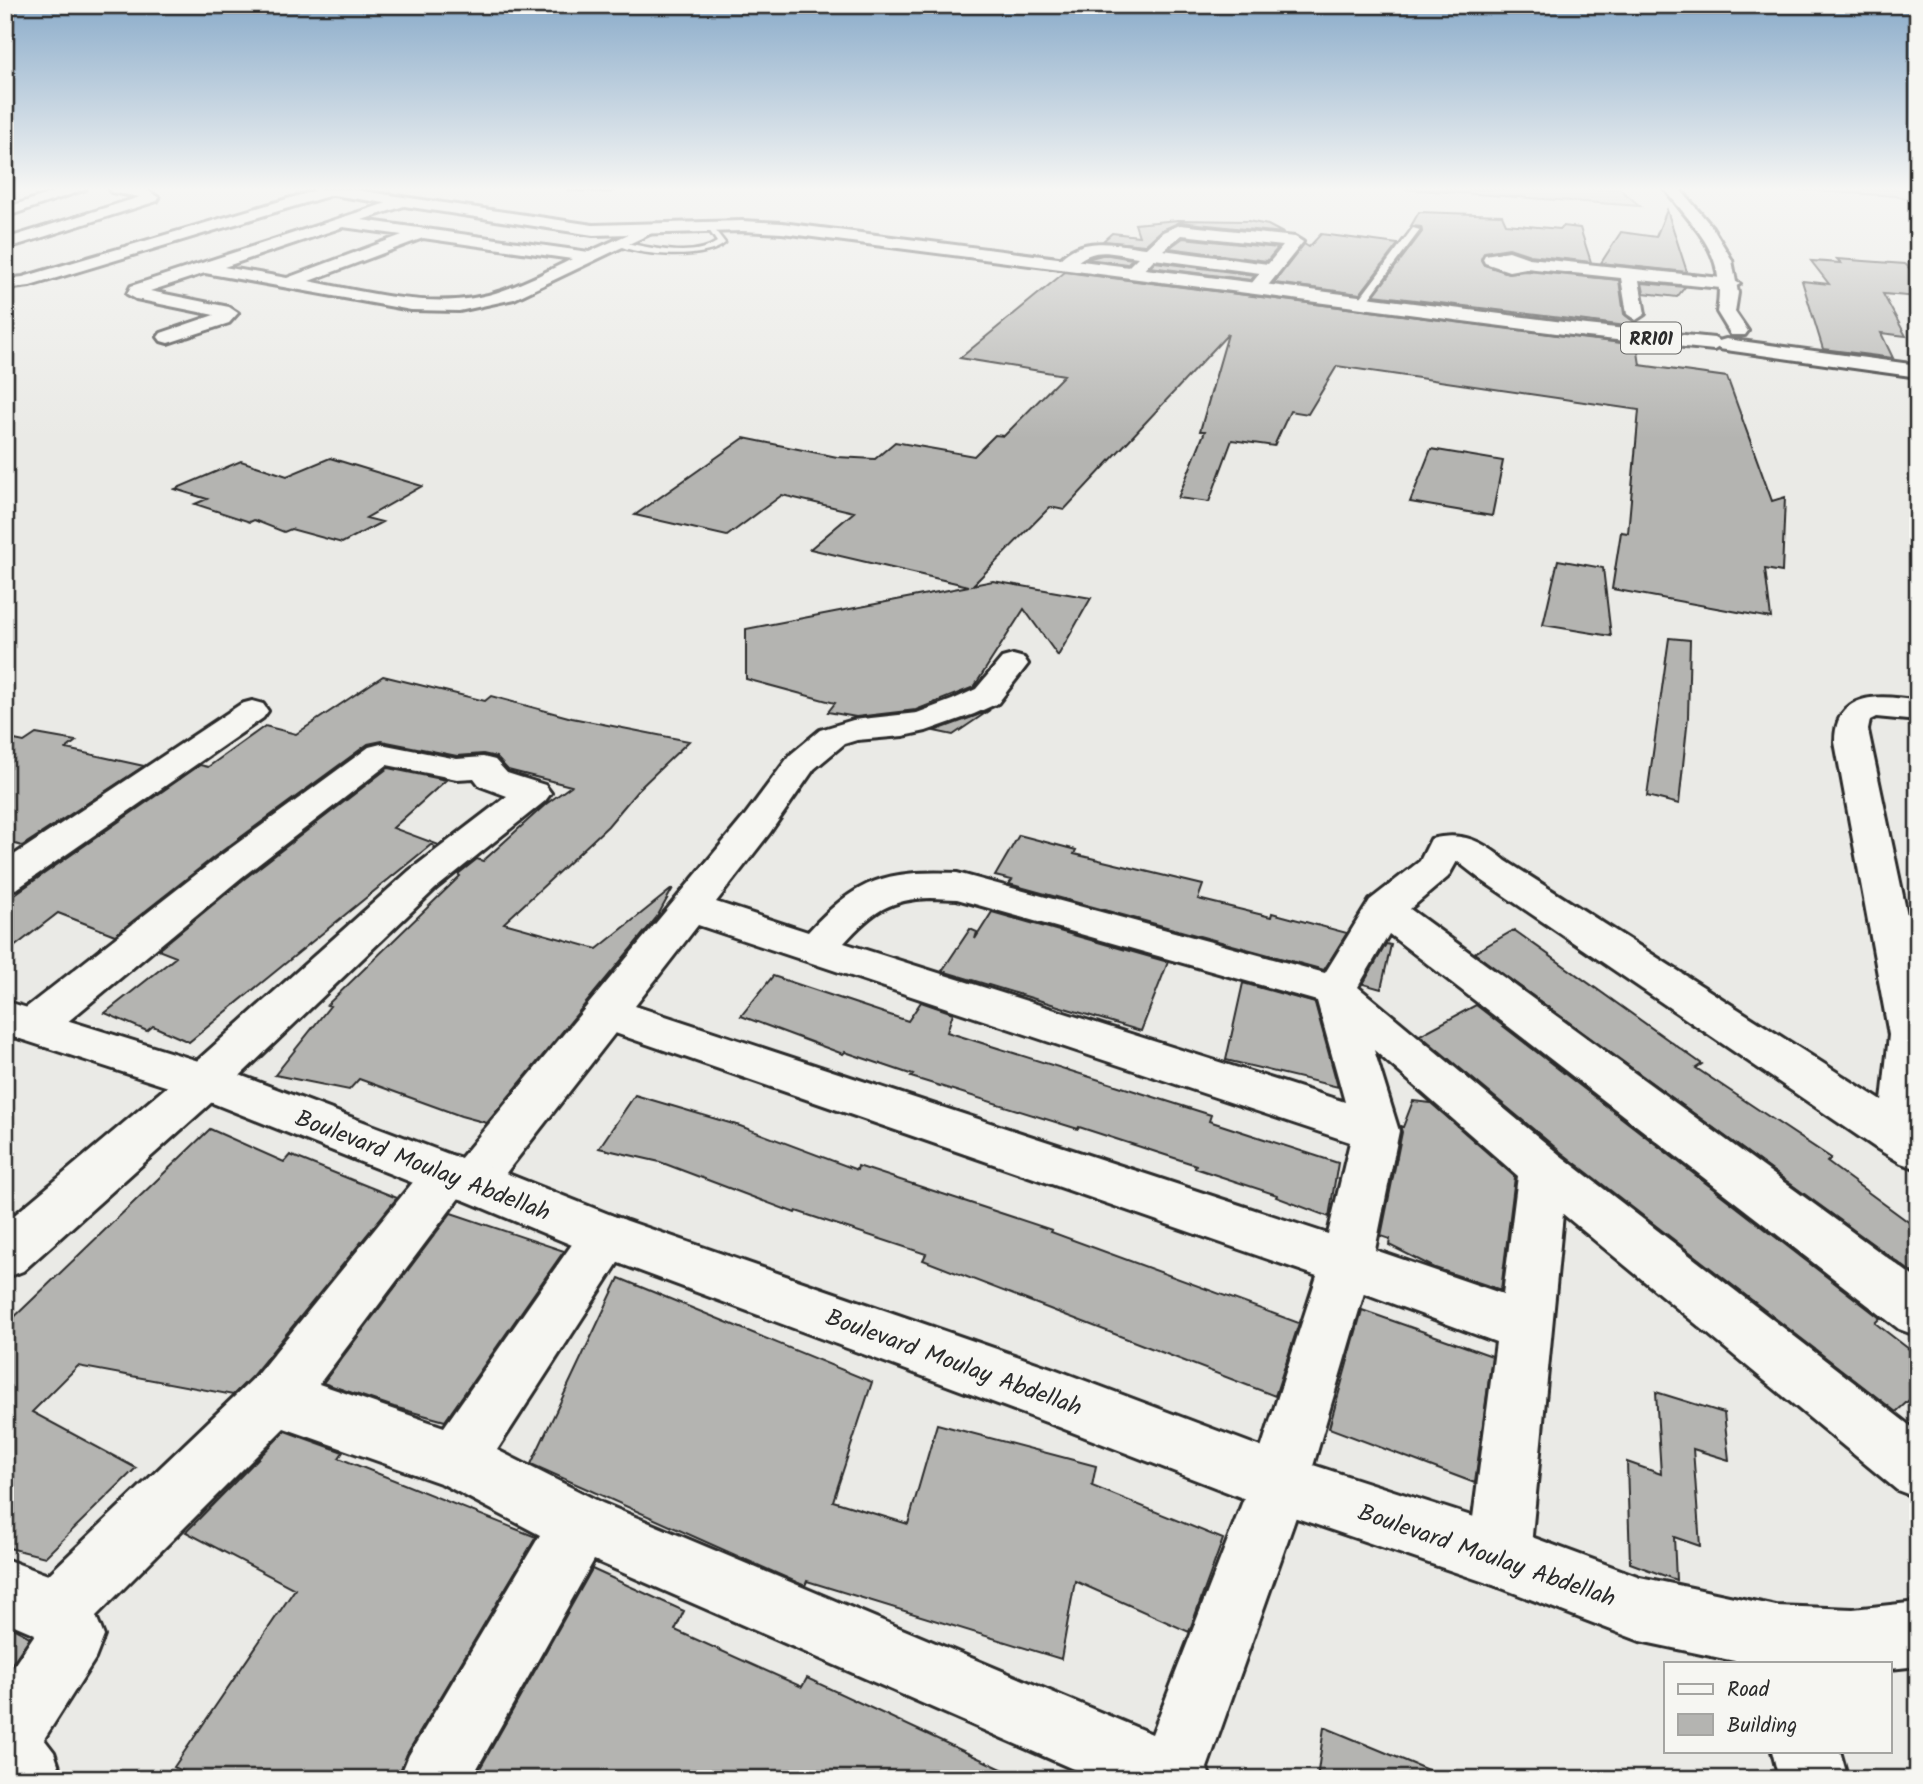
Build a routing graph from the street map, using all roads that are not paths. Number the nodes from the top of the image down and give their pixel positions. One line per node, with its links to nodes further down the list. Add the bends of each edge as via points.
1 (54, 272): 18 (street)
2 (166, 272): 15 (street)
3 (191, 272): 15 (street)
4 (228, 272): 17 (street)
5 (318, 272): 17 (street)
6 (523, 272): 16 (street)
7 (558, 272): 16 (street)
8 (1125, 272): 13 (street, RR101)
9 (1269, 272): 20 (street)
10 (1384, 272): 22 (lane)
11 (1622, 272): 14 (street)
12 (1728, 272): 19 (street)
13 (1131, 273): 20 (street, RR101)
14 (1629, 273): 19 (street); 23 (street)
15 (183, 275): 26 (street, via 135,292 229,314)
16 (548, 277): 17 (street, via 494,300 440,307)
17 (289, 283)
18 (12, 284): 21 (street, via 22,289)
19 (1731, 284): 24 (street)
20 (1256, 289): 22 (street, RR101)
21 (5, 298)
22 (1361, 303): 25 (street, RR101)
23 (1636, 314)
24 (1704, 322): 25 (street, RR101); 27 (street); 27 (street, RR101, via 1691,337)
25 (1587, 331): 27 (street, RR101)
26 (168, 337)
27 (1731, 339): 28 (street, via 1821,359)
28 (1918, 371)
29 (1013, 664): 33 (street, via 987,696 963,707 926,721 853,730 826,741 802,762)
30 (252, 711): 32 (street)
31 (1918, 711): 39 (street, via 1869,709 1854,719 1852,730)
32 (5, 879)
33 (690, 908): 35 (street); 37 (street)
34 (1384, 910): 36 (street); 42 (street, via 1435,868 1444,848 1469,850); 48 (street)
35 (817, 948): 36 (street, via 866,898 900,885 957,886); 41 (street)
36 (1335, 991): 41 (street); 43 (street)
37 (605, 1013): 44 (street); 47 (street)
38 (19, 1021): 40 (street, Boulevard Moulay Abdellah); 40 (street, via 381,754 457,769 482,767 492,779 533,793 422,880)
39 (1914, 1036): 42 (street)
40 (205, 1081): 44 (street, Boulevard Moulay Abdellah); 46 (street)
41 (1376, 1131): 47 (street)
42 (1905, 1142)
43 (1543, 1169): 49 (street); 52 (street)
44 (460, 1178): 45 (street, Boulevard Moulay Abdellah); 50 (street)
45 (607, 1236): 51 (street); 53 (street, Boulevard Moulay Abdellah)
46 (5, 1255)
47 (1347, 1263): 49 (street); 53 (street)
48 (1918, 1311)
49 (1527, 1328): 55 (street)
50 (275, 1397): 51 (street); 56 (street)
51 (456, 1460): 54 (street)
52 (1918, 1469)
53 (1279, 1483): 55 (street, Boulevard Moulay Abdellah); 61 (street)
54 (581, 1524): 61 (street); 62 (street)
55 (1499, 1556): 58 (street, Boulevard Moulay Abdellah, via 1640,1609)
56 (31, 1600): 60 (street, via 72,1636)
57 (1918, 1634): 58 (street, Boulevard Moulay Abdellah)
58 (1780, 1651)
59 (1807, 1752): 63 (street)
60 (21, 1763)
61 (1174, 1777)
62 (433, 1779)
63 (1814, 1779)

